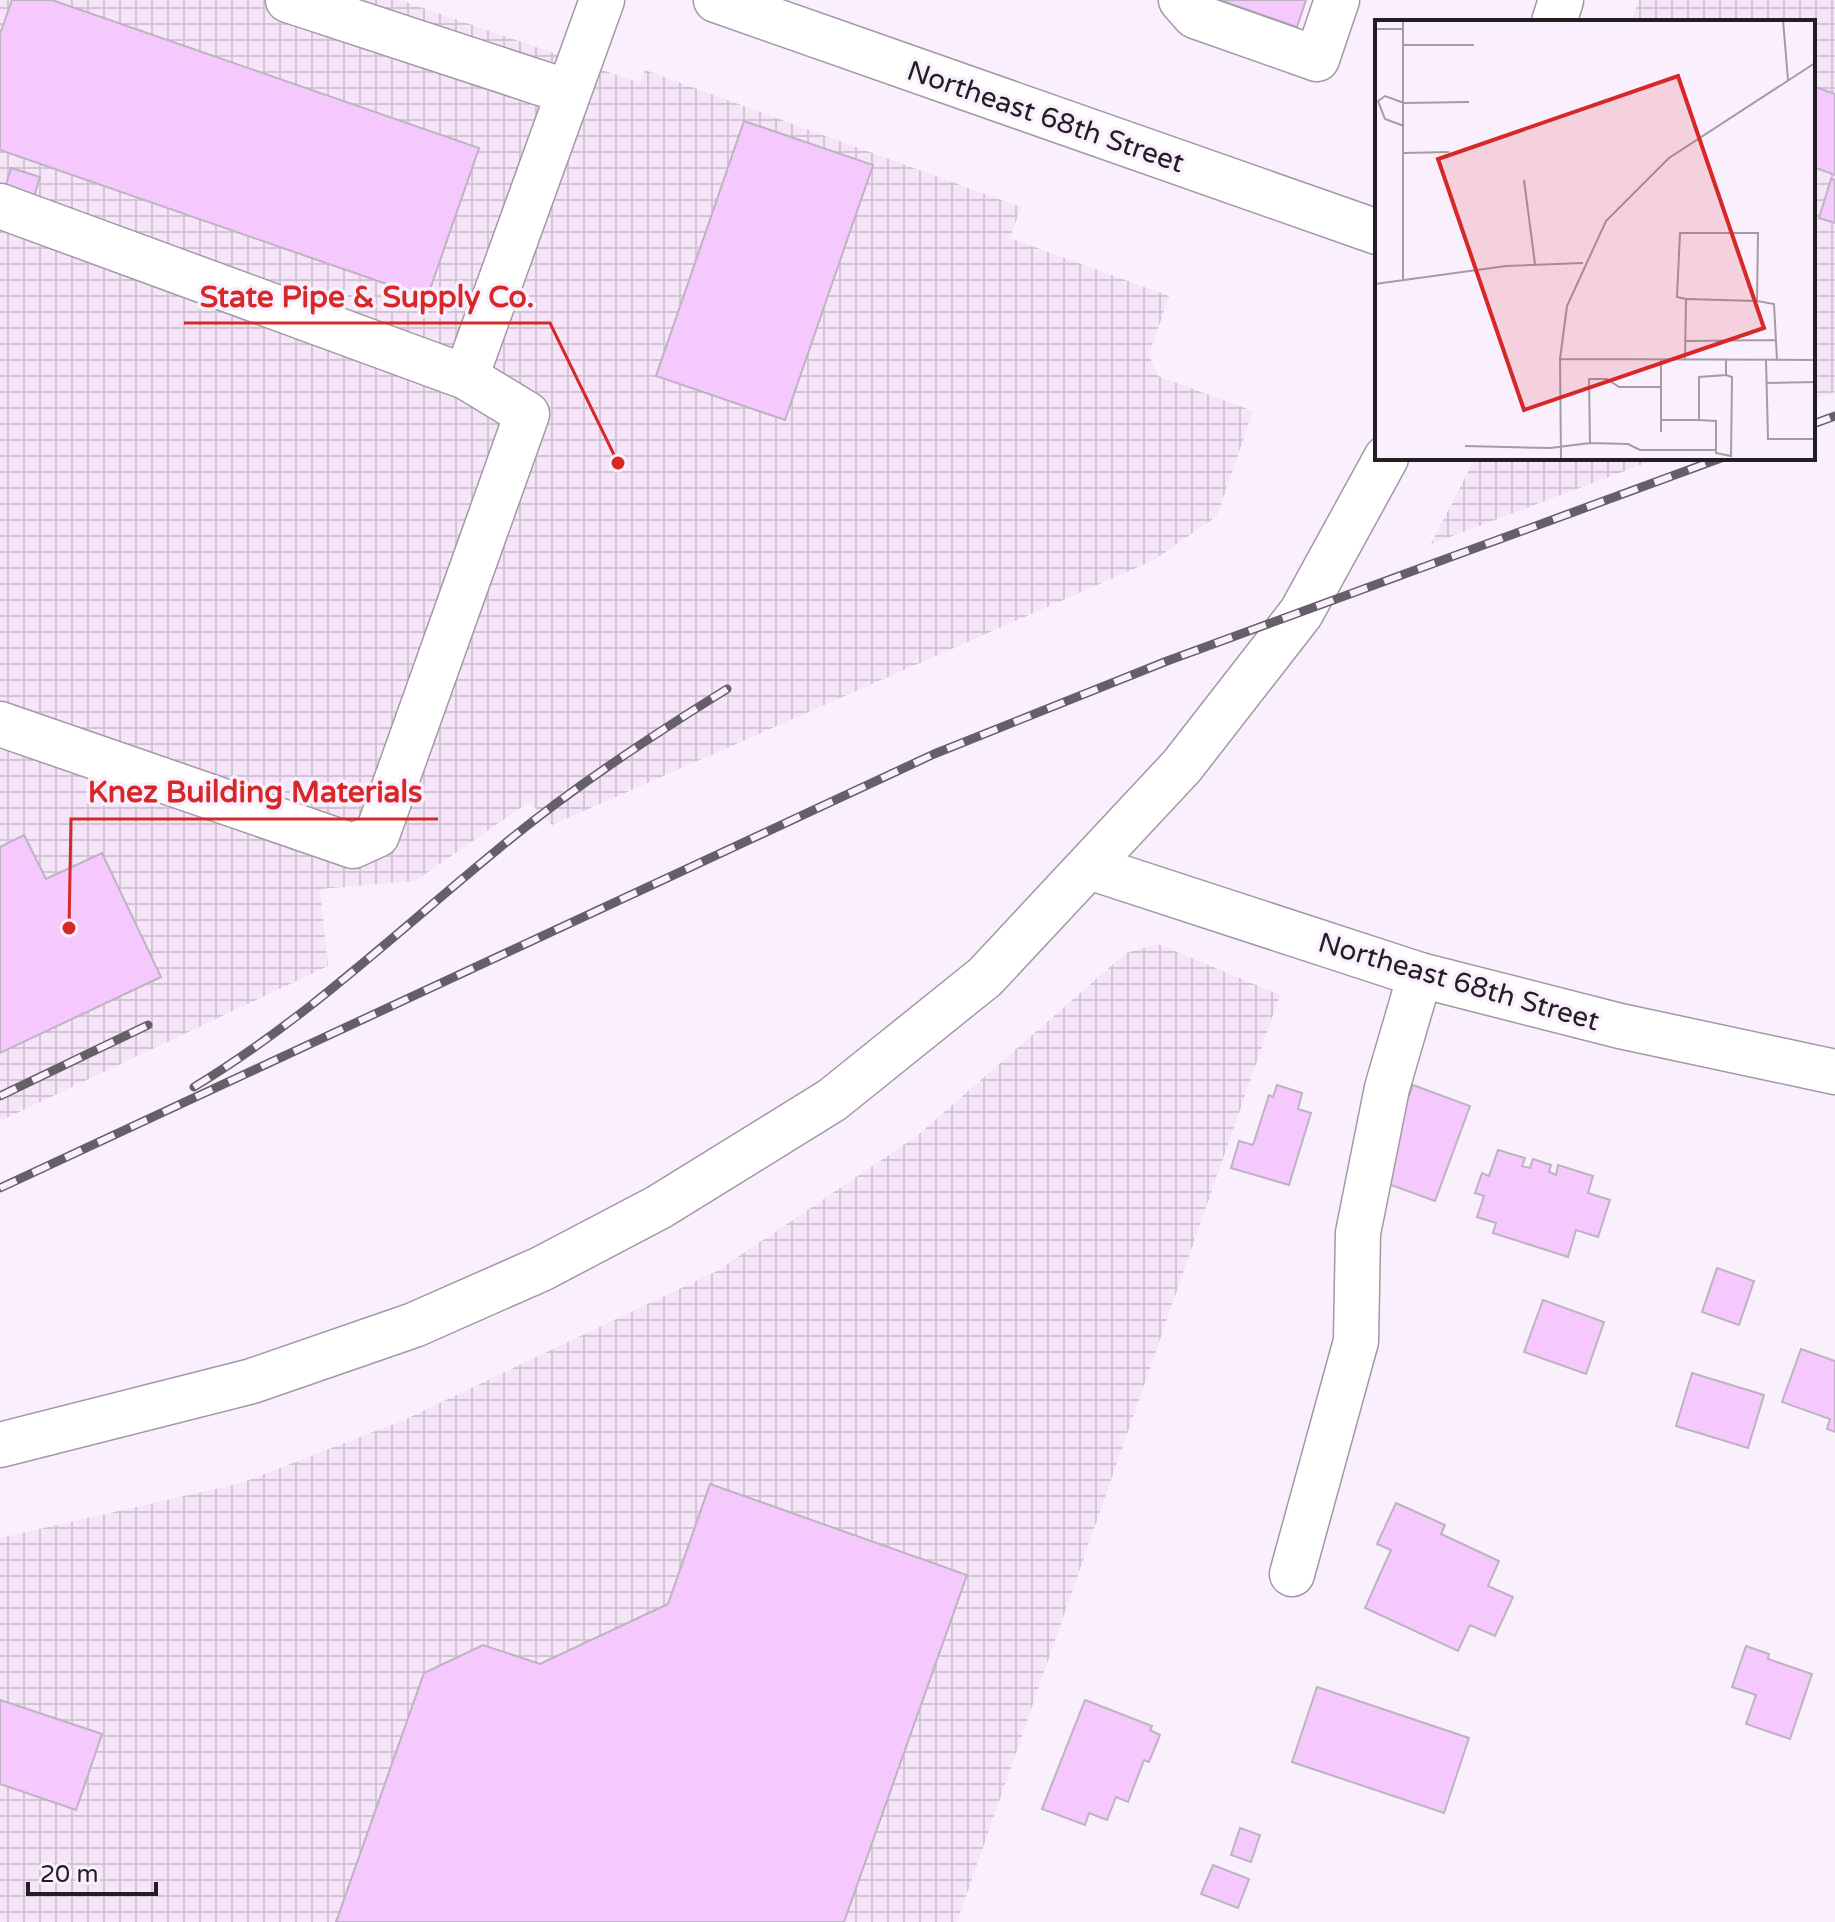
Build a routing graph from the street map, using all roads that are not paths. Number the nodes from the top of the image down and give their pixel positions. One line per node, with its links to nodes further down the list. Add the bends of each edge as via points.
1 (288, 0): 9 (main road)
2 (602, 0): 9 (main road)
3 (716, 0): 7 (main road, Northeast 68th Street)
4 (1181, 0): 5 (main road, via 1195,16 1317,59)
5 (1337, 0)
6 (1561, 0): 8 (main road)
7 (785, 12): 11 (main road, Northeast 68th Street)
8 (1555, 20)
9 (568, 92): 12 (main road)
10 (0, 206): 12 (main road)
11 (1375, 231)
12 (466, 377): 14 (main road, via 527,414 377,835 353,846)
13 (1385, 460): 15 (main road, via 1301,613 1182,766)
14 (0, 724)
15 (1089, 867): 16 (main road, Northeast 68th Street); 18 (main road, via 985,977 832,1100 659,1207 541,1269 414,1325 252,1381)
16 (1420, 975): 17 (main road, Northeast 68th Street, via 1620,1026); 19 (main road, via 1387,1088 1358,1233 1356,1341)
17 (1835, 1072)
18 (0, 1445)
19 (1292, 1574)

